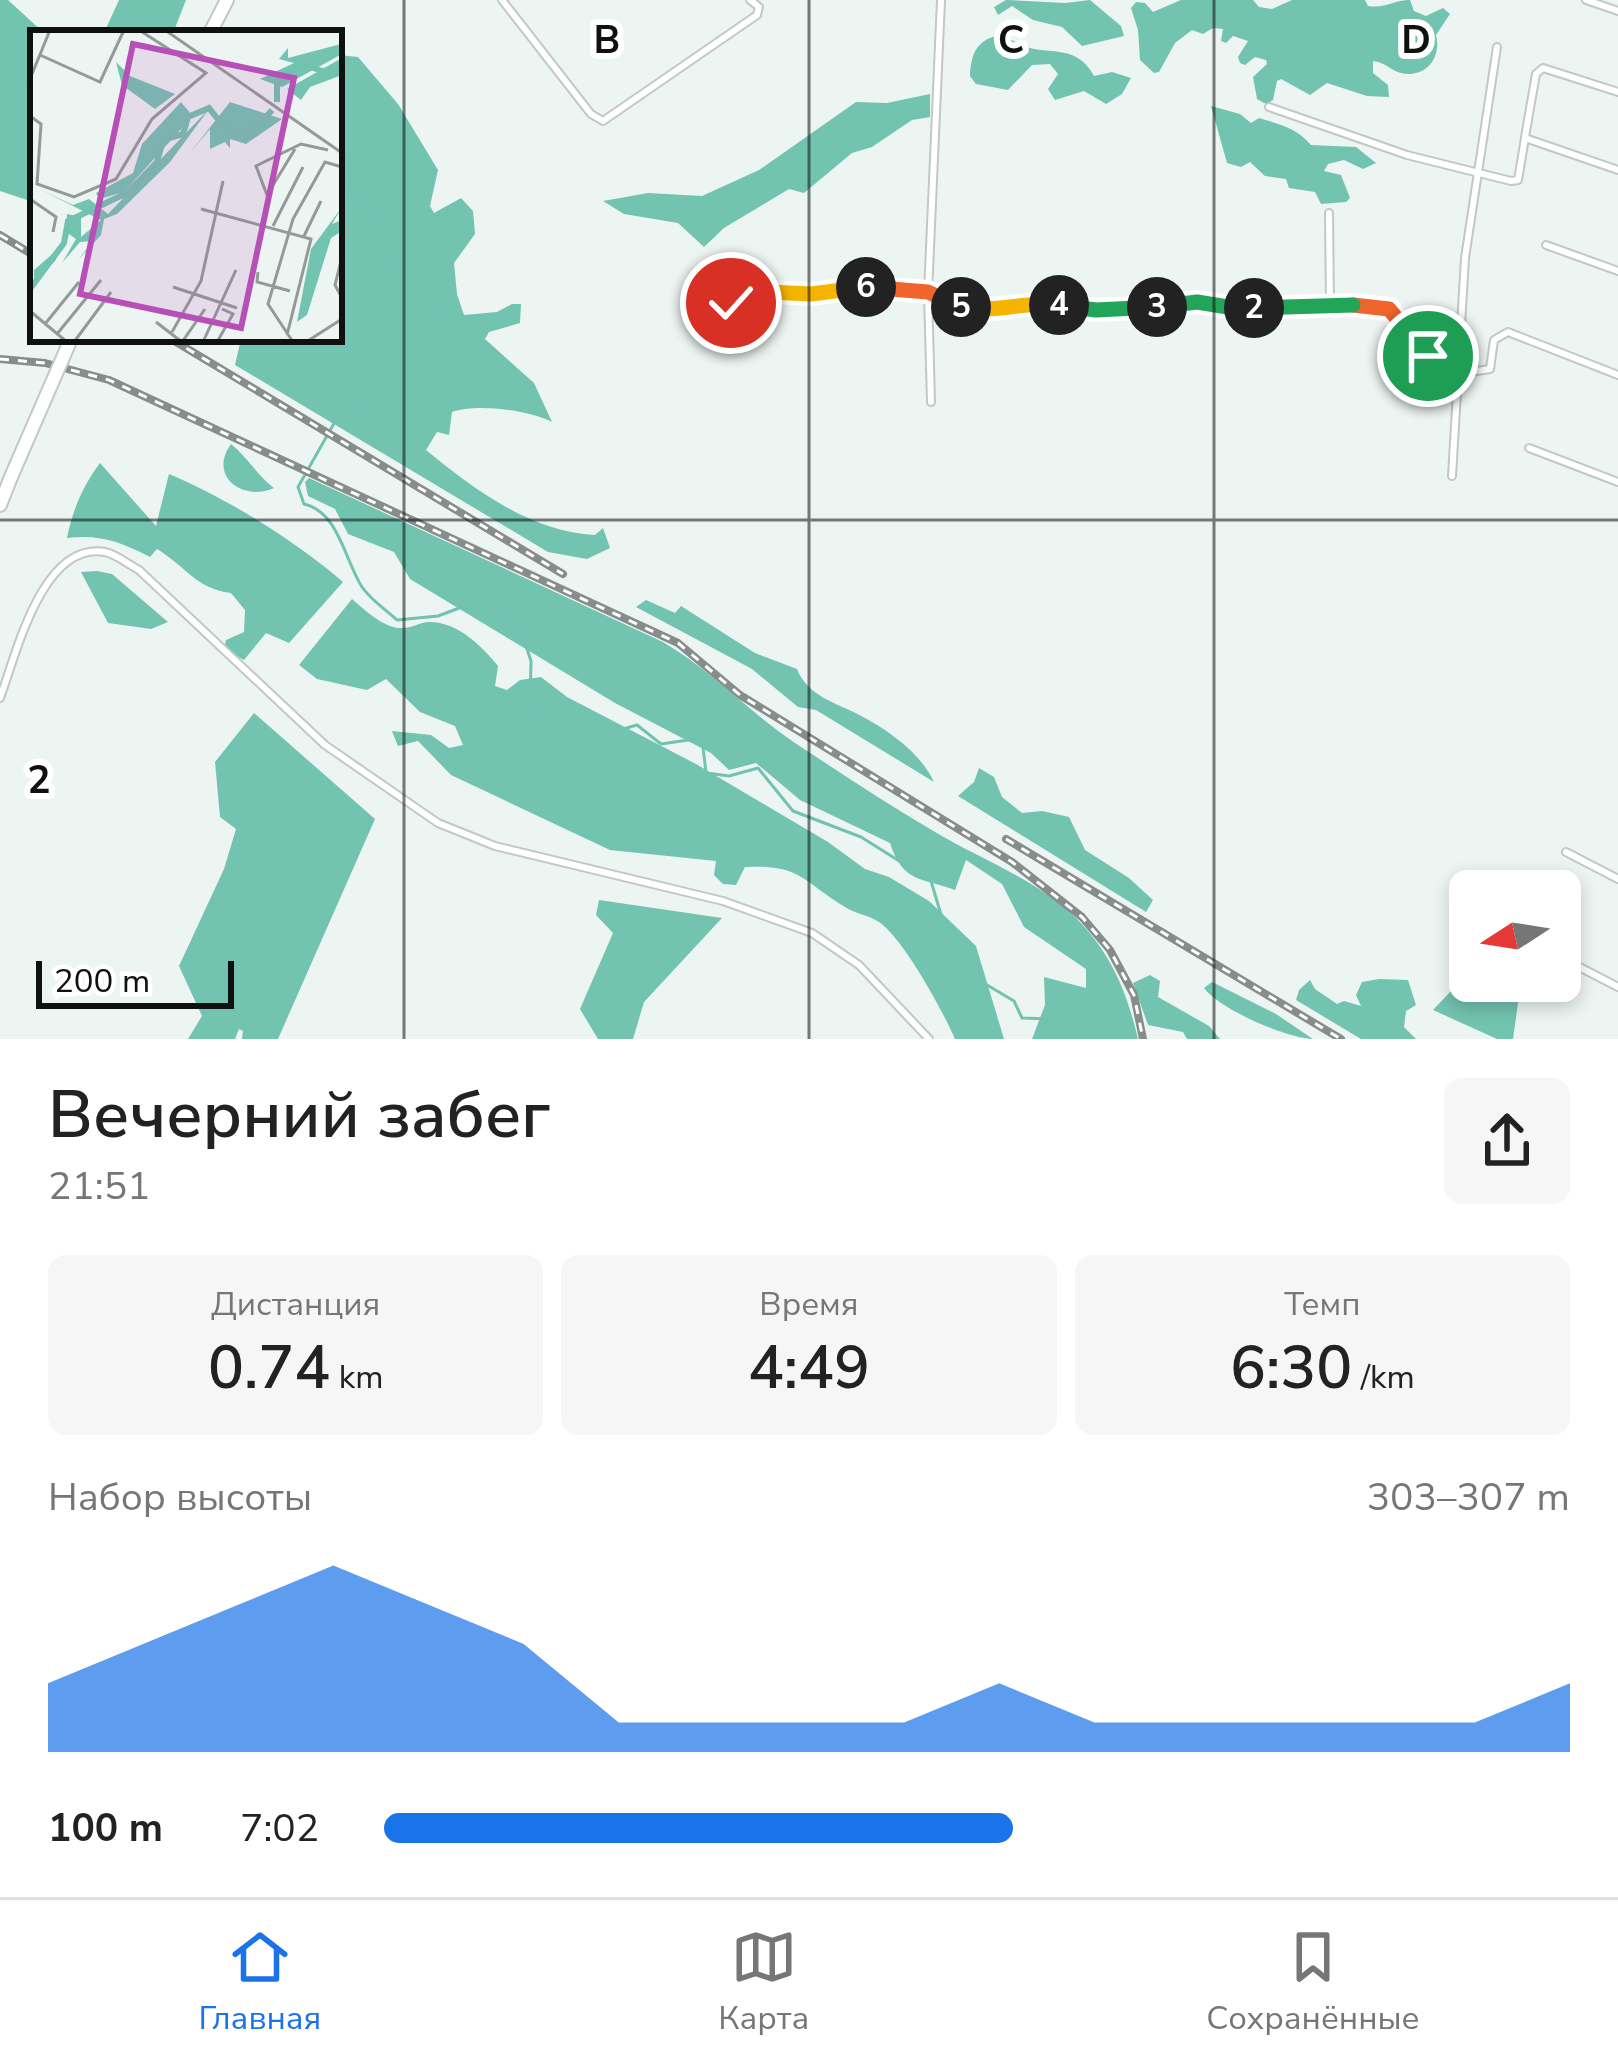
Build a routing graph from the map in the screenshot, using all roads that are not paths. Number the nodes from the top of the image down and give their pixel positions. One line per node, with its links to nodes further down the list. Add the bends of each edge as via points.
1 (227, 0): 7 (highway)
2 (502, 0): 3 (street, via 599,121 759,11)
3 (750, 0)
4 (941, 0): 17 (street)
5 (1586, 0): 6 (street)
6 (1618, 11)
7 (212, 30)
8 (1497, 46): 13 (street)
9 (1618, 92): 11 (street, via 1543,68)
10 (1268, 106): 13 (street)
11 (1525, 138): 12 (street); 13 (street, via 1517,181)
12 (1618, 170)
13 (1478, 171): 21 (street)
14 (1329, 213): 19 (street)
15 (1546, 245): 16 (street)
16 (1618, 271)
17 (928, 292): 18 (street, via 854,286 741,292); 19 (street, via 982,311 1033,302 1096,310); 23 (street)
18 (731, 303)
19 (1330, 305): 21 (street, via 1385,307 1423,353)
20 (70, 342): 27 (highway, bridge)
21 (1459, 368): 22 (street, via 1490,369 1494,340 1508,332); 25 (street)
22 (1618, 376)
23 (931, 402)
24 (1529, 448): 26 (street)
25 (1452, 476)
26 (1618, 482)
27 (0, 506)
28 (0, 698): 33 (street, via 37,598 62,564 106,552 139,570 325,745 438,823 812,933 859,965)
29 (1566, 853): 30 (street)
30 (1618, 879)
31 (1581, 968): 32 (street)
32 (1618, 987)
33 (929, 1039)

